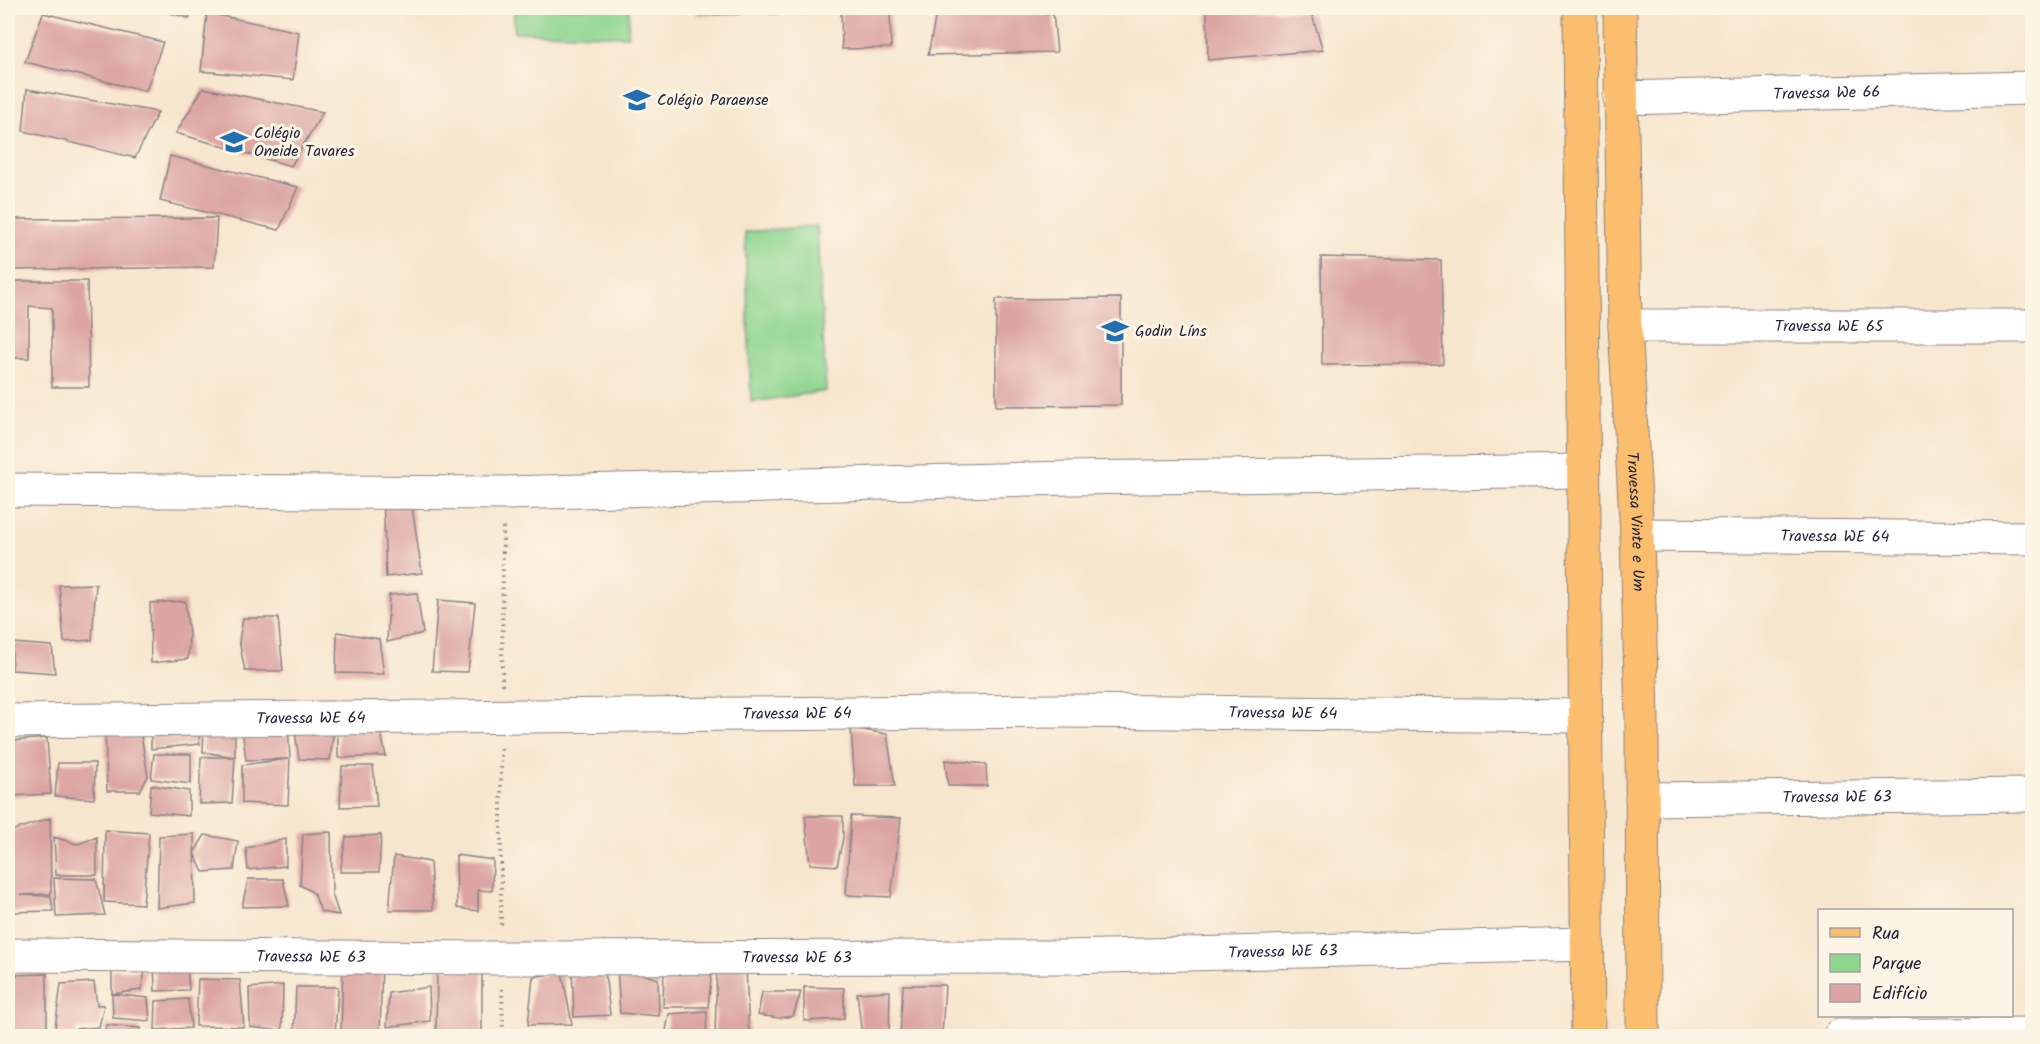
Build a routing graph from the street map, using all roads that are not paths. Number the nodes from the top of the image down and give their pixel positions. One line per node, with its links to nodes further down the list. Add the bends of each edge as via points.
1 (1580, 8): 7 (main road)
2 (1620, 8): 4 (main road, Travessa Vinte e Um)
3 (2032, 88): 4 (street, Travessa We 66)
4 (1620, 98): 5 (main road, Travessa Vinte e Um)
5 (1625, 326): 6 (street, Travessa WE 65); 9 (main road, Travessa Vinte e Um)
6 (2032, 326)
7 (1583, 471): 8 (street, via 1069,478 504,493); 11 (main road)
8 (8, 490)
9 (1637, 535): 10 (street, Travessa WE 64); 14 (main road, Travessa Vinte e Um)
10 (2032, 538)
11 (1585, 716): 12 (street, Travessa WE 64, via 1052,711); 15 (main road)
12 (8, 721)
13 (2032, 795): 14 (street, Travessa WE 63)
14 (1642, 799): 19 (main road, Travessa Vinte e Um)
15 (1587, 944): 16 (street, Travessa WE 63, via 1066,957); 18 (main road)
16 (8, 955)
17 (2032, 1034): 20 (street)
18 (1588, 1036)
19 (1643, 1036)
20 (1840, 1036)

